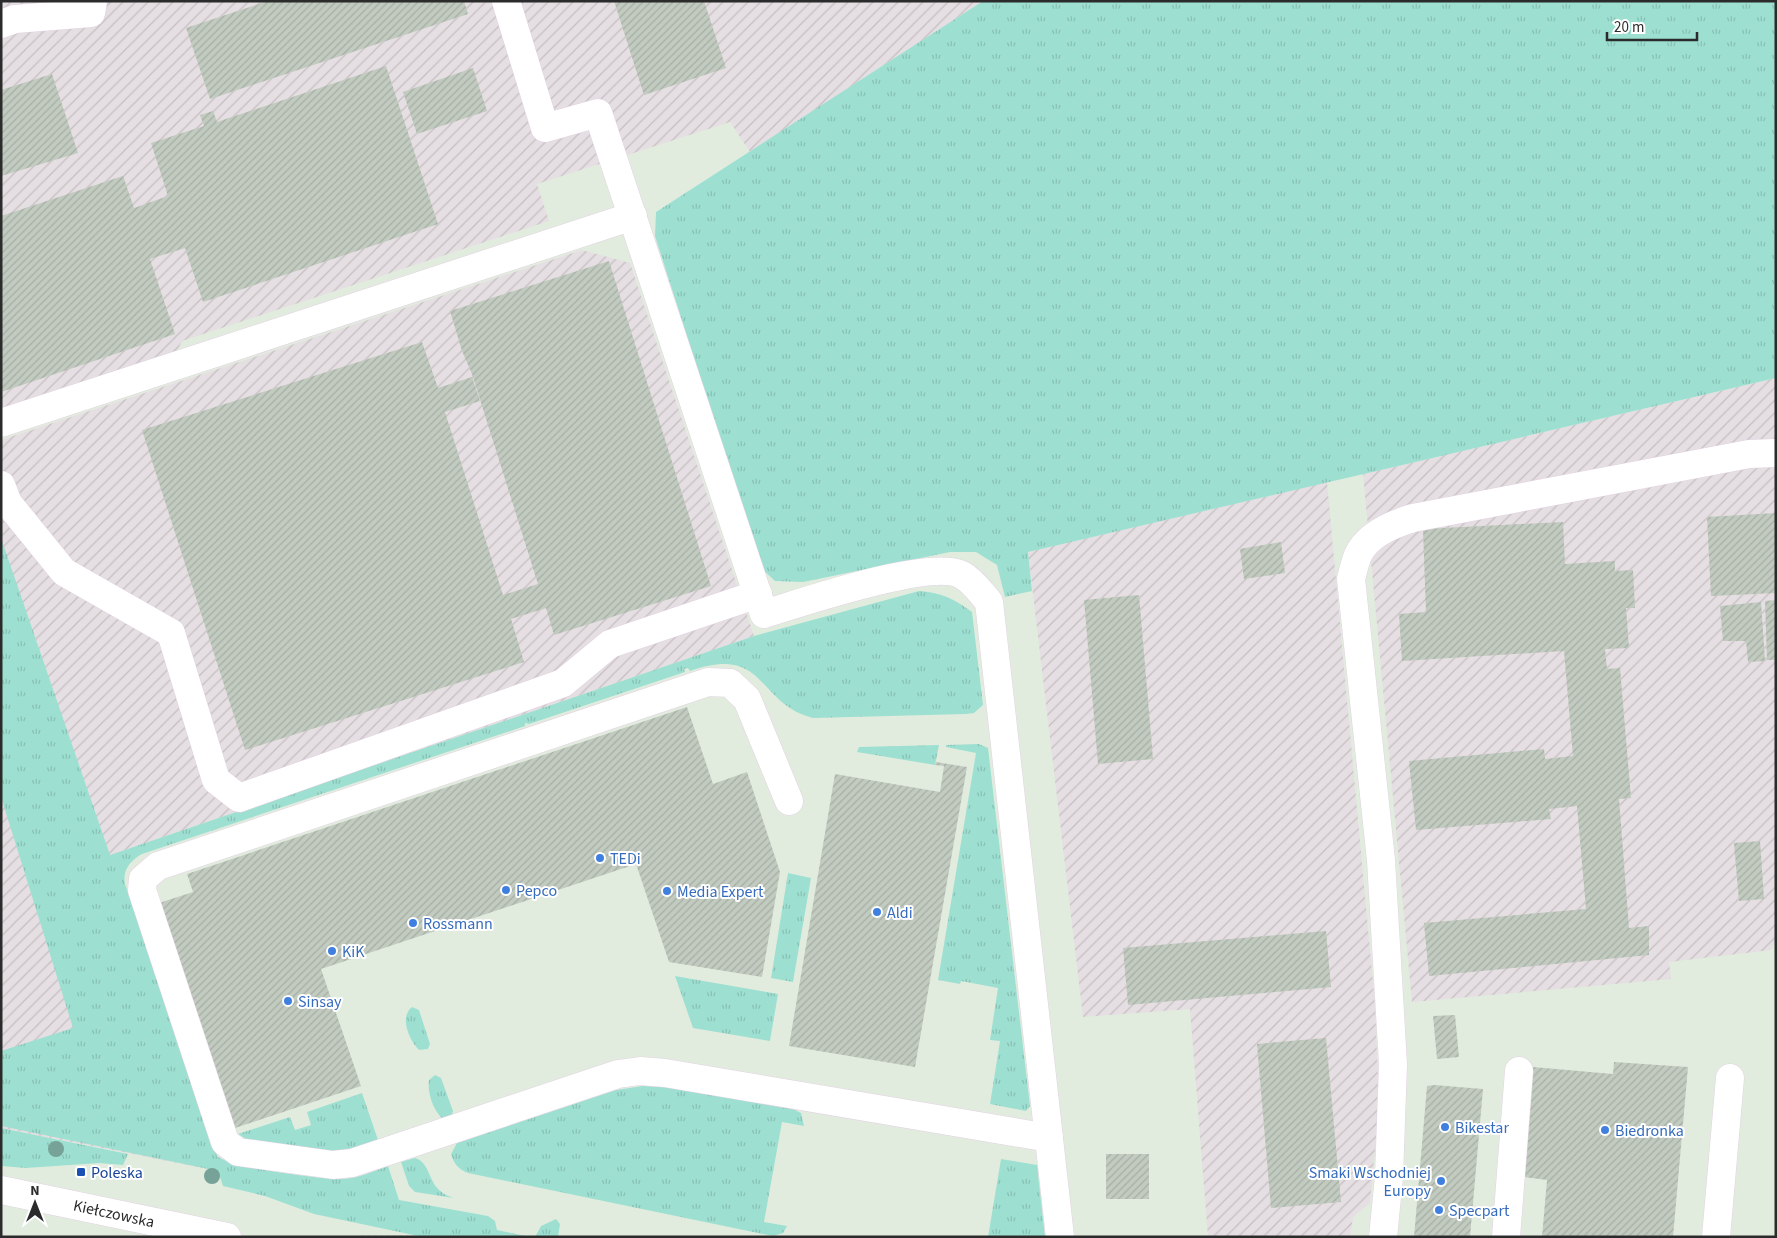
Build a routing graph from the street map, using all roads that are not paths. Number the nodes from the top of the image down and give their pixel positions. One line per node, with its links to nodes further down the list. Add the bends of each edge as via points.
1 (93, 1): 3 (street, via 91,13 15,19)
2 (506, 1): 4 (street, via 545,128 598,113)
3 (1, 24)
4 (633, 216): 5 (street); 8 (street)
5 (1, 423)
6 (1776, 453): 16 (street, via 1748,454 1413,518 1392,525 1371,539 1358,554 1351,579 1381,860 1393,1064 1389,1177)
7 (1, 485): 8 (street, via 8,504 64,572 171,633 216,780 239,798 563,683 610,644)
8 (758, 594): 12 (street, via 764,614 929,570 961,574 989,602)
9 (789, 801): 12 (street, via 747,699 730,683 708,682 158,866 143,879 142,890 225,1142 238,1152 333,1165 352,1163 618,1074 640,1071)
10 (1519, 1071): 17 (street)
11 (1730, 1078): 18 (street)
12 (1048, 1138): 15 (street)
13 (1, 1190): 14 (street, Kiełczowska)
14 (227, 1237)
15 (1060, 1237)
16 (1383, 1237)
17 (1506, 1237)
18 (1716, 1237)

